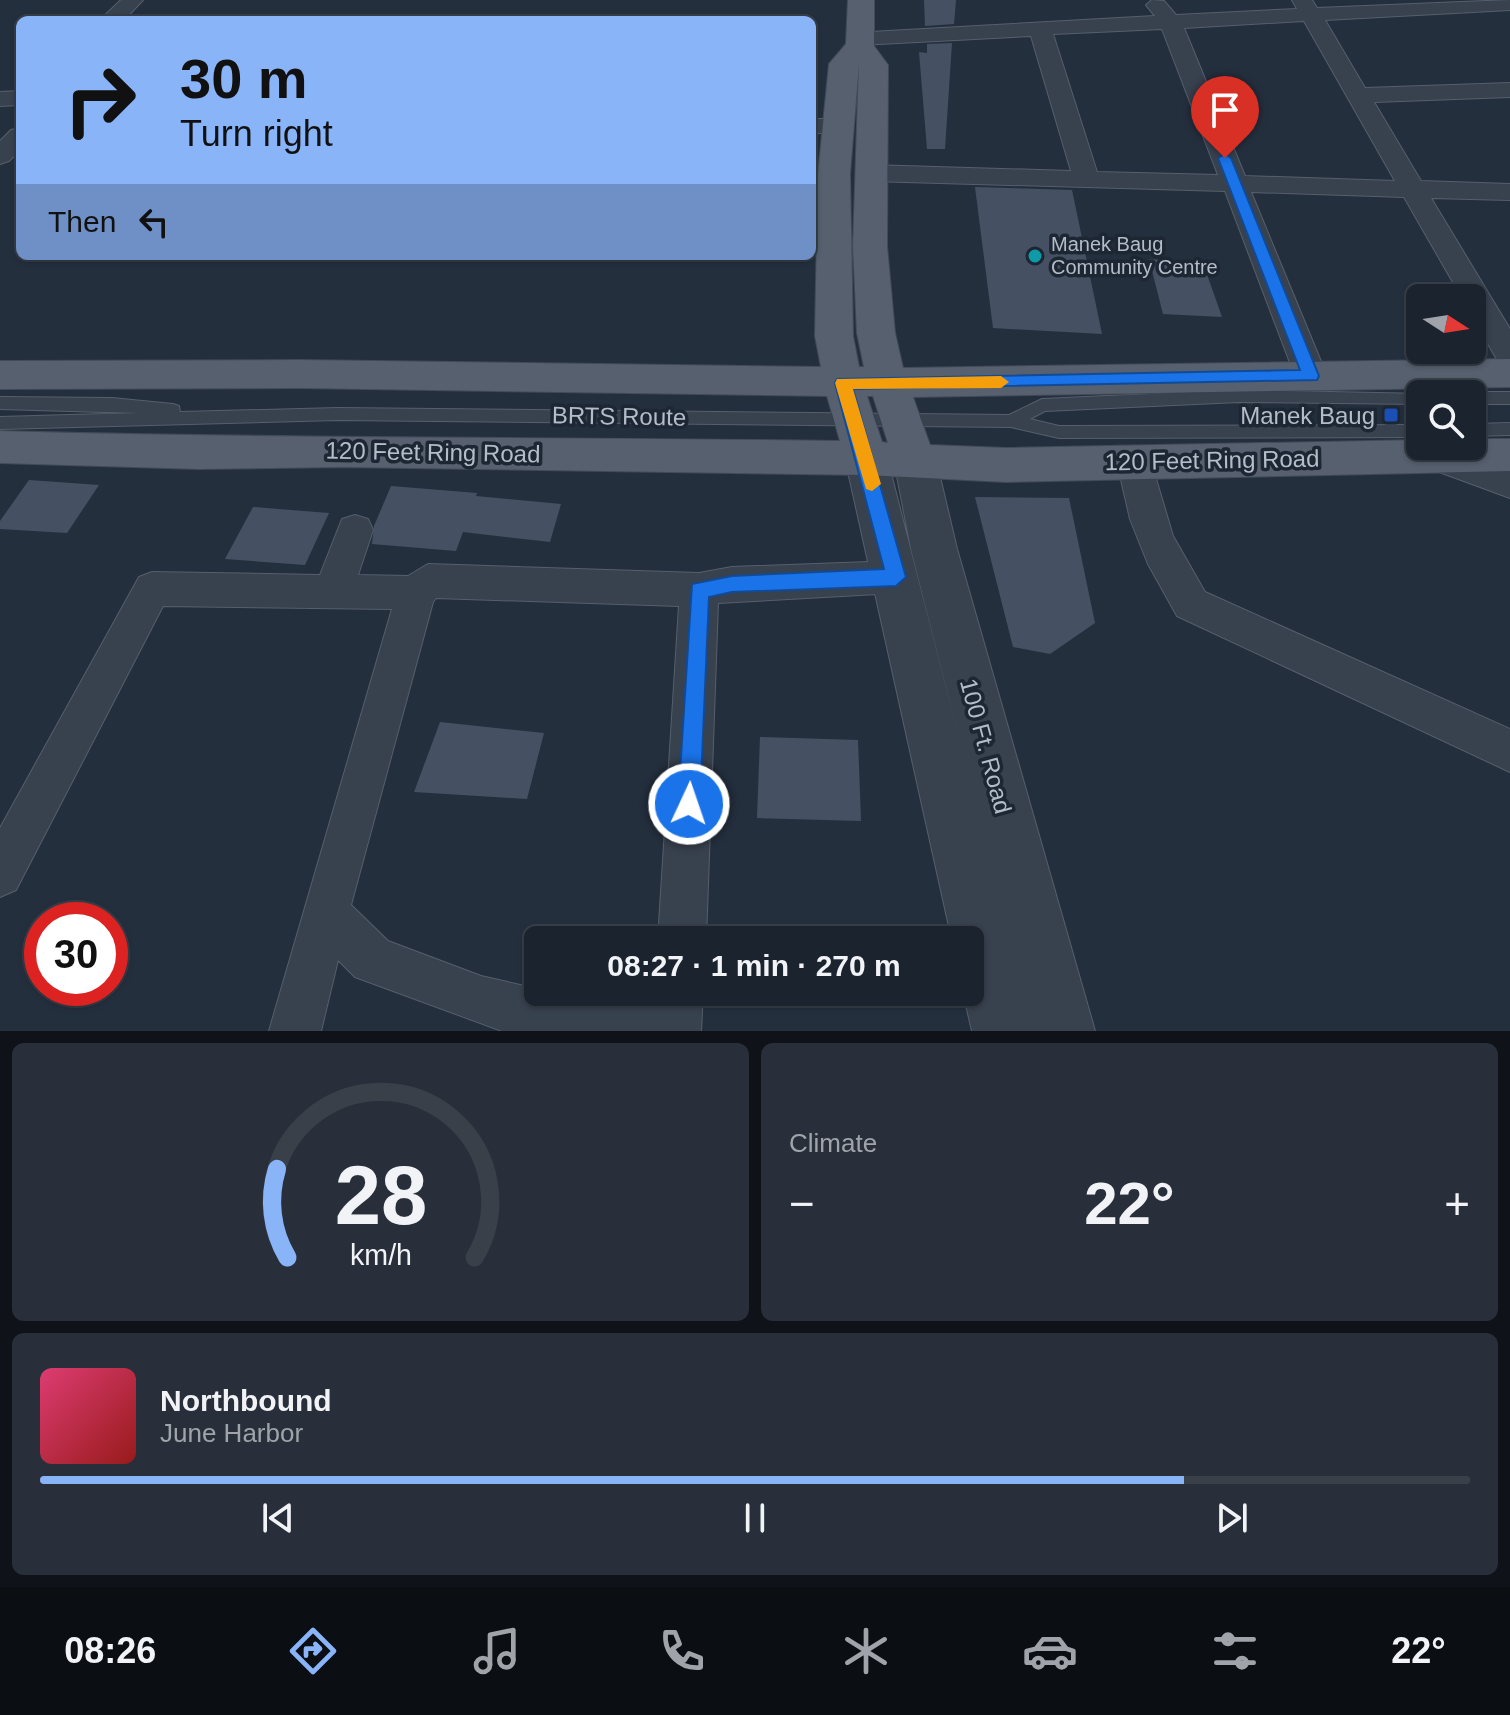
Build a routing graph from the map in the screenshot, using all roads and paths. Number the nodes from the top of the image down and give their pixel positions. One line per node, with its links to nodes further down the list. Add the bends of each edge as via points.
1 (133, 0): 6 (street)
2 (861, 0): 9 (main road, 100 Ft. Road)
3 (1153, 0): 7 (street)
4 (1510, 4): 5 (street)
5 (1307, 8): 7 (street); 11 (street)
6 (115, 16)
7 (1171, 23): 8 (street); 17 (street)
8 (1040, 29): 9 (street); 16 (street)
9 (860, 42): 12 (main road, 100 Ft. Road, via 843,64); 15 (main road, 100 Ft. Road, via 874,65)
10 (1510, 90): 11 (street)
11 (1358, 95): 18 (street)
12 (825, 126): 20 (main road, 100 Ft. Road)
13 (16, 139): 14 (street)
14 (0, 156)
15 (870, 173): 16 (street); 25 (main road, 100 Ft. Road, via 876,333)
16 (1087, 180): 17 (street)
17 (1235, 185): 18 (street); 24 (street)
18 (1413, 191): 19 (street); 21 (street)
19 (1510, 192)
20 (823, 237): 33 (main road, 100 Ft. Road, via 834,336)
21 (1510, 355)
22 (1510, 373): 24 (main road)
23 (0, 375): 33 (main road, 120 Feet Ring Road, via 299,374)
24 (1311, 376): 25 (main road)
25 (889, 382): 33 (main road, 100 Ft. Road)
26 (1406, 398): 31 (lane, BRTS Route, via 1239,396 1042,405)
27 (1486, 398): 28 (lane)
28 (1510, 398)
29 (0, 403): 30 (lane, BRTS Route, via 112,404)
30 (228, 416): 32 (lane, BRTS Route); 33 (lane, BRTS Route)
31 (1011, 421): 33 (lane, BRTS Route); 36 (lane, BRTS Route, via 1059,432)
32 (0, 423)
33 (876, 428): 38 (main road, 120 Feet Ring Road, via 344,451); 42 (main road, 120 Feet Ring Road, via 1006,465); 45 (street, 100 Ft. Road); 58 (street, 100 Ft. Road, via 934,549)
34 (1510, 429): 35 (lane)
35 (1486, 430)
36 (1406, 442)
37 (1406, 444): 42 (main road, 120 Feet Ring Road)
38 (0, 447)
39 (1486, 452): 40 (main road, 120 Feet Ring Road)
40 (1510, 455)
41 (1461, 460): 43 (street)
42 (1134, 462): 49 (street, via 1142,511 1191,604)
43 (1510, 484)
44 (355, 530): 47 (street)
45 (896, 577): 46 (street); 57 (street, 100 Ft. Road)
46 (699, 590): 48 (street, via 428,581); 52 (street)
47 (333, 592): 48 (street); 50 (street, via 152,589)
48 (416, 593): 51 (street)
49 (1510, 751)
50 (0, 874)
51 (325, 913): 54 (street); 55 (street, via 372,960 481,1001 562,1020)
52 (683, 926)
53 (677, 1006): 56 (street)
54 (295, 1031)
55 (662, 1031)
56 (675, 1031)
57 (1003, 1031)
58 (1064, 1031)

